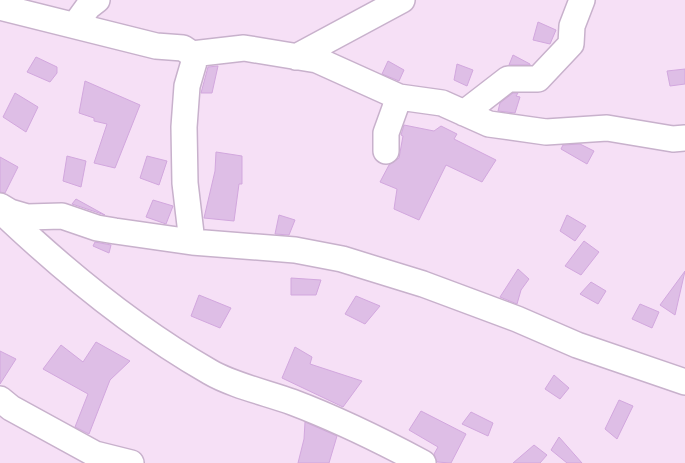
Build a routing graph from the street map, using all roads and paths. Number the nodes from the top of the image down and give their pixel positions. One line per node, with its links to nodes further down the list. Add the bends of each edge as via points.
1 (97, 0): 5 (street)
2 (402, 0): 7 (street)
3 (582, 0): 9 (street, via 572,26 570,44 538,80 508,80)
4 (0, 7): 5 (street)
5 (75, 25): 6 (street, via 156,46 183,48)
6 (192, 54): 7 (street, via 244,48); 14 (street, via 194,62 187,86 184,127 185,182)
7 (296, 57): 8 (street, via 317,60)
8 (399, 97): 9 (street, via 442,103); 11 (street, via 386,133)
9 (464, 113): 10 (street, via 489,124 546,132 607,128 673,139)
10 (685, 138)
11 (386, 151)
12 (0, 206): 14 (street, via 27,217 62,216 97,228)
13 (0, 210): 18 (street, via 113,308 212,373 372,436)
14 (192, 242): 15 (street, via 295,250 342,259 423,284 577,345)
15 (685, 382)
16 (0, 398): 17 (street, via 11,408 95,454)
17 (131, 463)
18 (423, 463)

